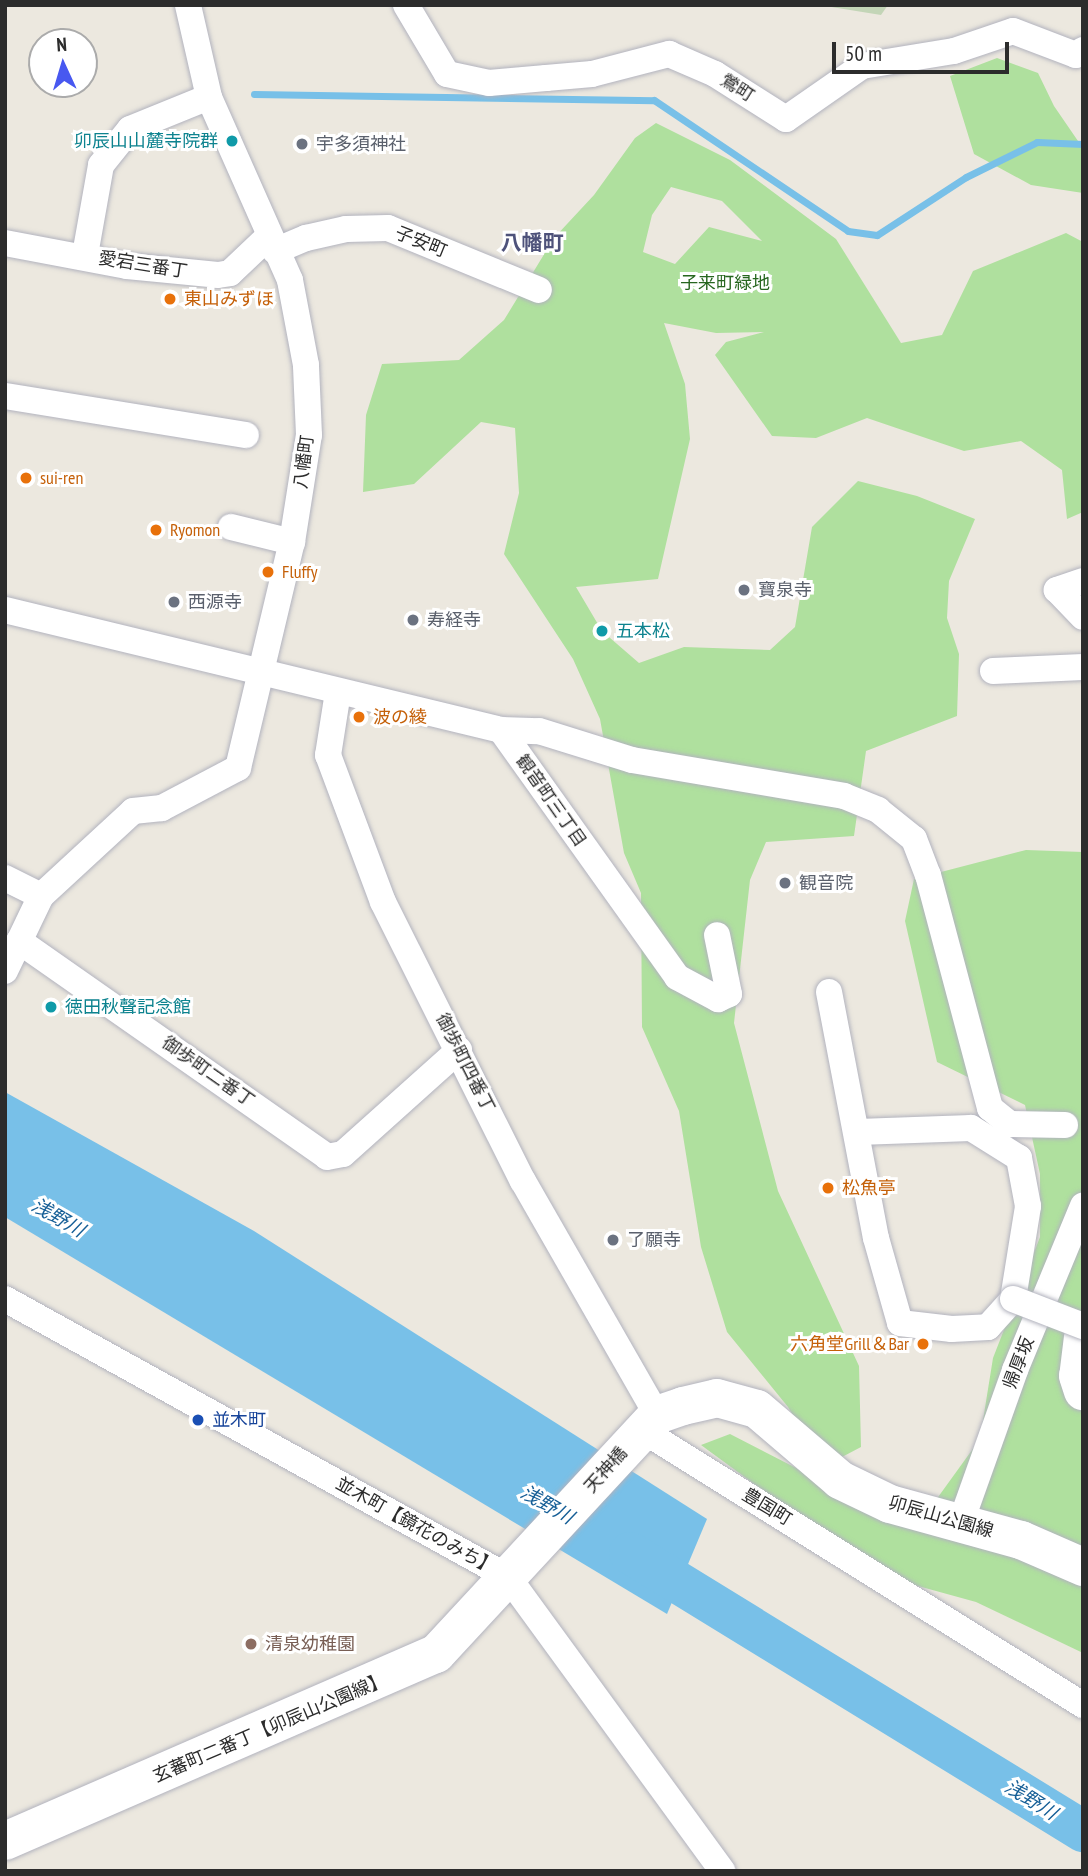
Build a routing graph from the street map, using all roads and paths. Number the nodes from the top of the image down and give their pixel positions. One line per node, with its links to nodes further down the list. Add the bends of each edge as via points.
1 (188, 5): 4 (street, 八幡町)
2 (406, 5): 3 (street, 鶯町, via 447,74 489,83 592,74 669,54 715,74 786,119 862,66 954,51 1013,32 1076,55)
3 (1083, 50)
4 (209, 97): 6 (street, 八幡町); 7 (street, via 130,130 108,156 102,164)
5 (5, 243): 7 (street, 愛宕三番丁)
6 (272, 244): 7 (street, 愛宕三番丁, via 230,273 221,274 182,274); 8 (street, 子安町, via 346,229 388,228); 12 (street, 八幡町, via 290,280 306,365 309,435)
7 (85, 255)
8 (539, 290)
9 (5, 396): 10 (street)
10 (246, 435)
11 (231, 527): 12 (street)
12 (292, 542): 18 (street, 八幡町)
13 (1083, 581): 15 (street, via 1057,590)
14 (5, 610): 18 (street)
15 (1083, 617)
16 (1083, 667): 17 (street)
17 (993, 671)
18 (259, 674): 19 (street); 22 (street, 八幡町, via 238,768 162,808 133,811)
19 (338, 692): 20 (street); 27 (street, 御歩町四番丁, via 328,755 334,774 383,902)
20 (501, 730): 23 (street, 観音町三丁目, via 677,977 718,999 729,994); 28 (street, via 539,731 632,760 844,796 878,810 914,839 928,875 990,1108 1010,1124)
21 (5, 878): 22 (street)
22 (41, 896): 24 (street)
23 (717, 935)
24 (19, 941): 25 (street); 27 (street, 御歩町二番丁, via 327,1157 343,1154)
25 (5, 971)
26 (829, 992): 29 (street)
27 (459, 1050): 36 (street, 御歩町四番丁)
28 (1065, 1125)
29 (858, 1132): 32 (street, via 971,1128 1019,1158 1028,1206); 32 (street, via 876,1238 900,1323 952,1329 988,1326)
30 (1083, 1206): 37 (street, 帰厚坂, via 1020,1358)
31 (5, 1299): 39 (street, 並木町【鏡花のみち】)
32 (1013, 1299): 33 (street, bridge)
33 (1083, 1326)
34 (1083, 1337): 35 (street, via 1078,1376)
35 (1083, 1391)
36 (643, 1429): 37 (street, 卯辰山公園線, via 717,1398 757,1409 840,1480 890,1504); 39 (street, 天神橋); 40 (street, 豊国町)
37 (961, 1522): 38 (street, 卯辰山公園線, via 1021,1540)
38 (1083, 1567)
39 (516, 1569): 41 (street, 玄蕃町二番丁【卯辰山公園線】, via 436,1654 414,1666); 42 (street, 並木町【鏡花のみち】)
40 (1083, 1705)
41 (5, 1841)
42 (722, 1871)

